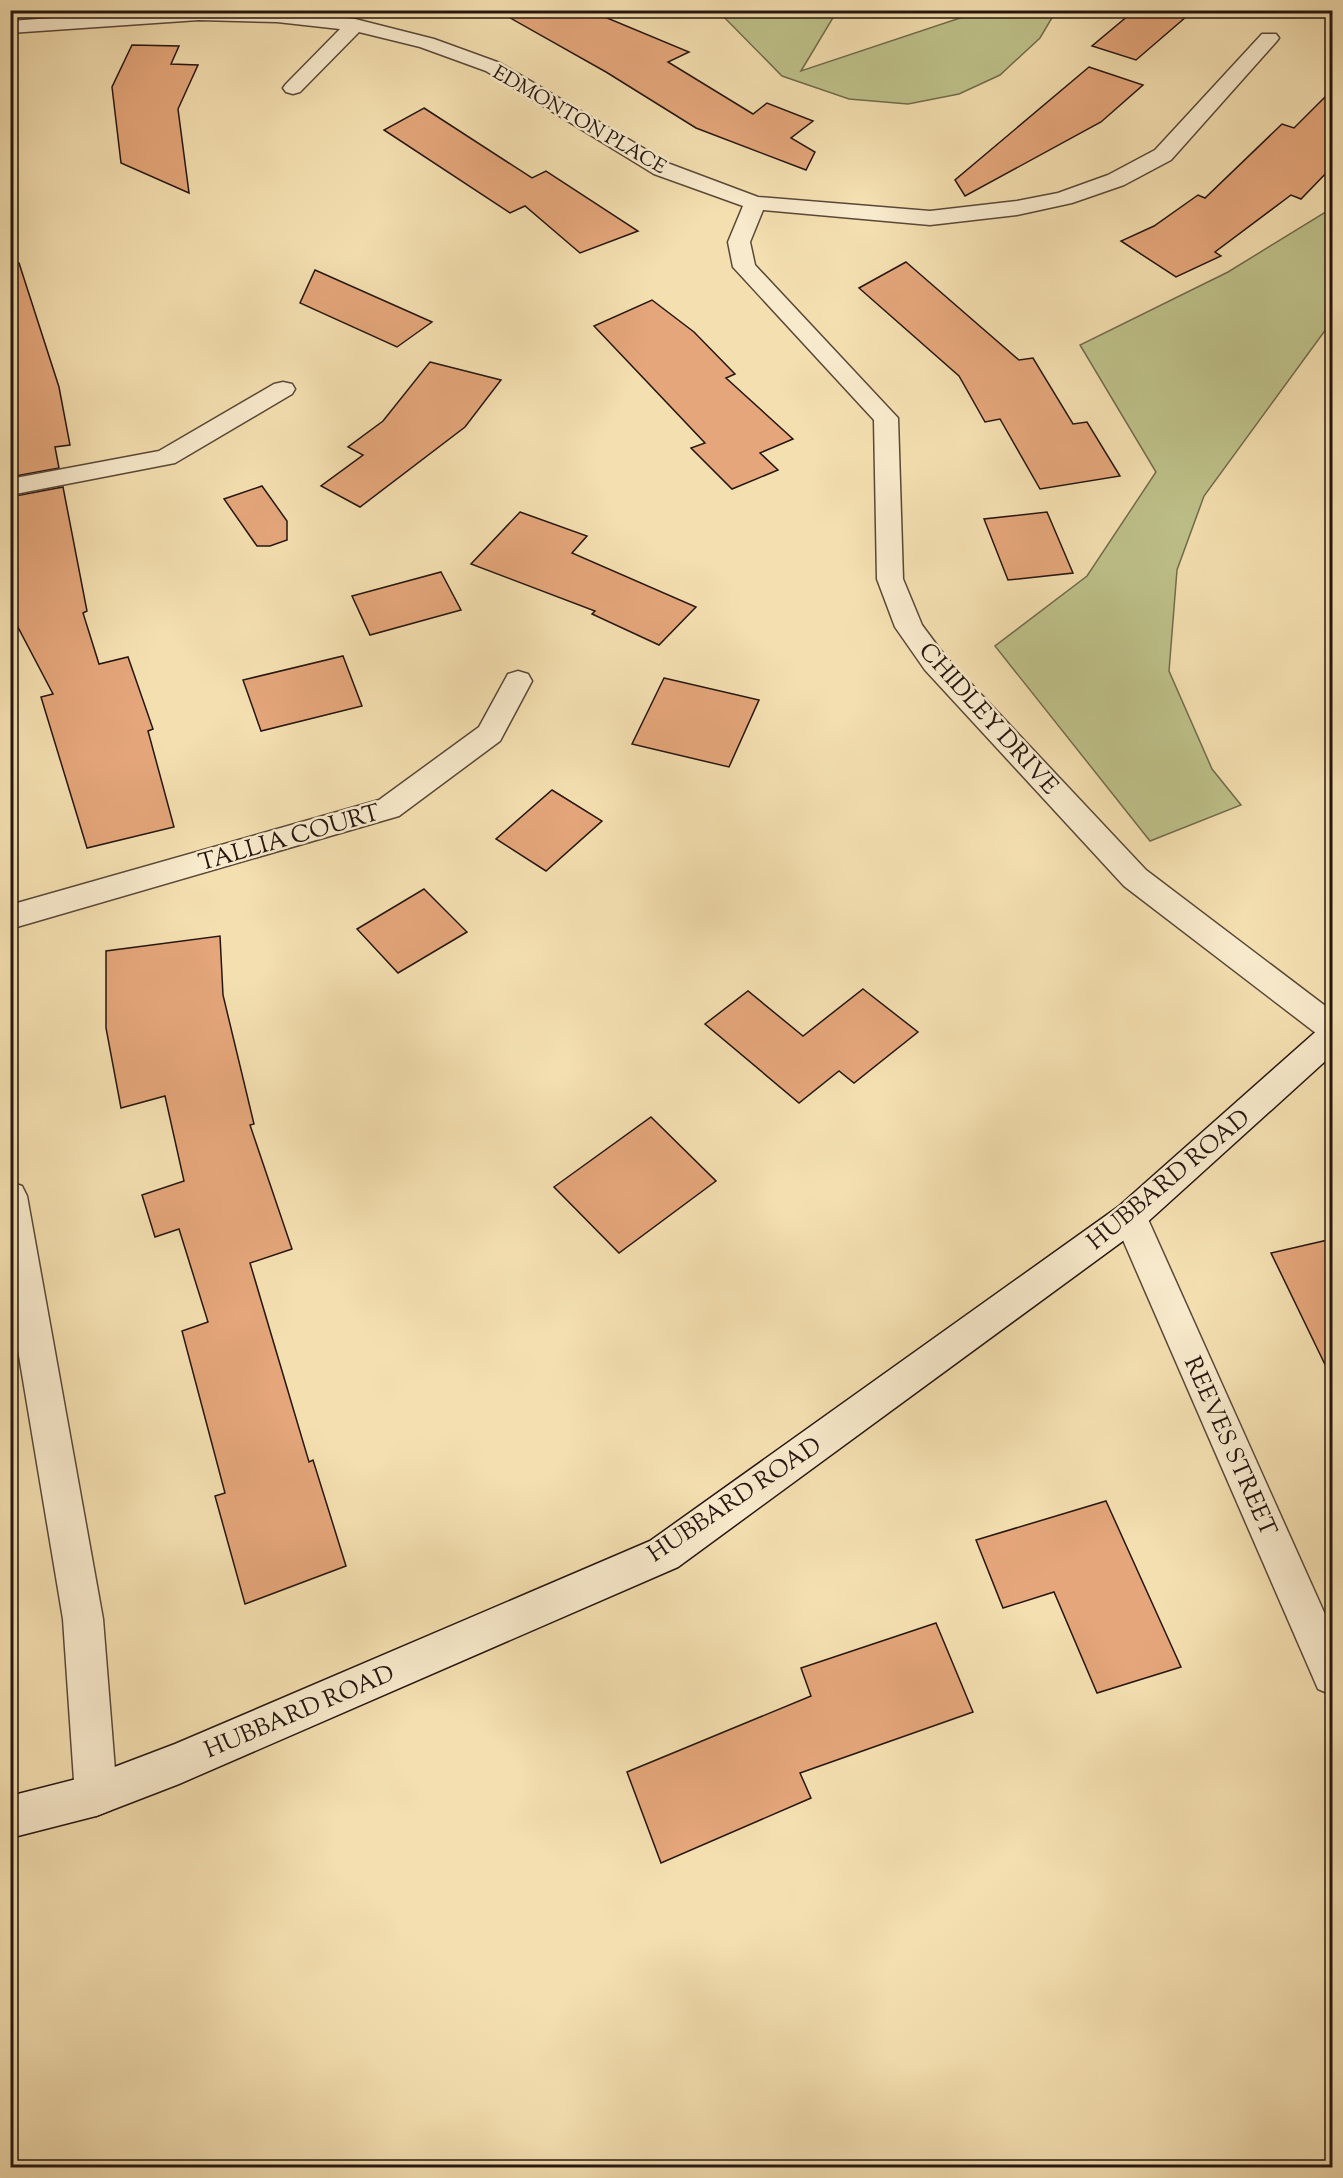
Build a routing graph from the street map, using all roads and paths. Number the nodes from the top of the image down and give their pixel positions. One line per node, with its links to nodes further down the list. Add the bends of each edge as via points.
1 (355, 25): 2 (street, EDMONTON PLACE, via 278,16 199,14); 4 (street); 5 (street, EDMONTON PLACE, via 427,43 493,67 662,169)
2 (10, 27)
3 (1269, 38): 5 (street, EDMONTON PLACE, via 1163,155 1116,180 1064,198 930,218)
4 (293, 88)
5 (755, 203): 10 (street, CHIDLEY DRIVE, via 739,242 744,267 886,418 890,579 909,627 935,663 1135,879)
6 (283, 389): 7 (street, via 166,457)
7 (10, 487)
8 (518, 681): 9 (street, TALLIA COURT, via 490,734 389,808)
9 (10, 917)
10 (1332, 1028)
11 (1332, 1036): 13 (street, HUBBARD ROAD)
12 (10, 1196): 15 (street, via 83,1619)
13 (1130, 1217): 14 (street, REEVES STREET); 15 (street, HUBBARD ROAD, via 664,1554)
14 (1332, 1676)
15 (96, 1795): 16 (street, HUBBARD ROAD)
16 (10, 1817)

